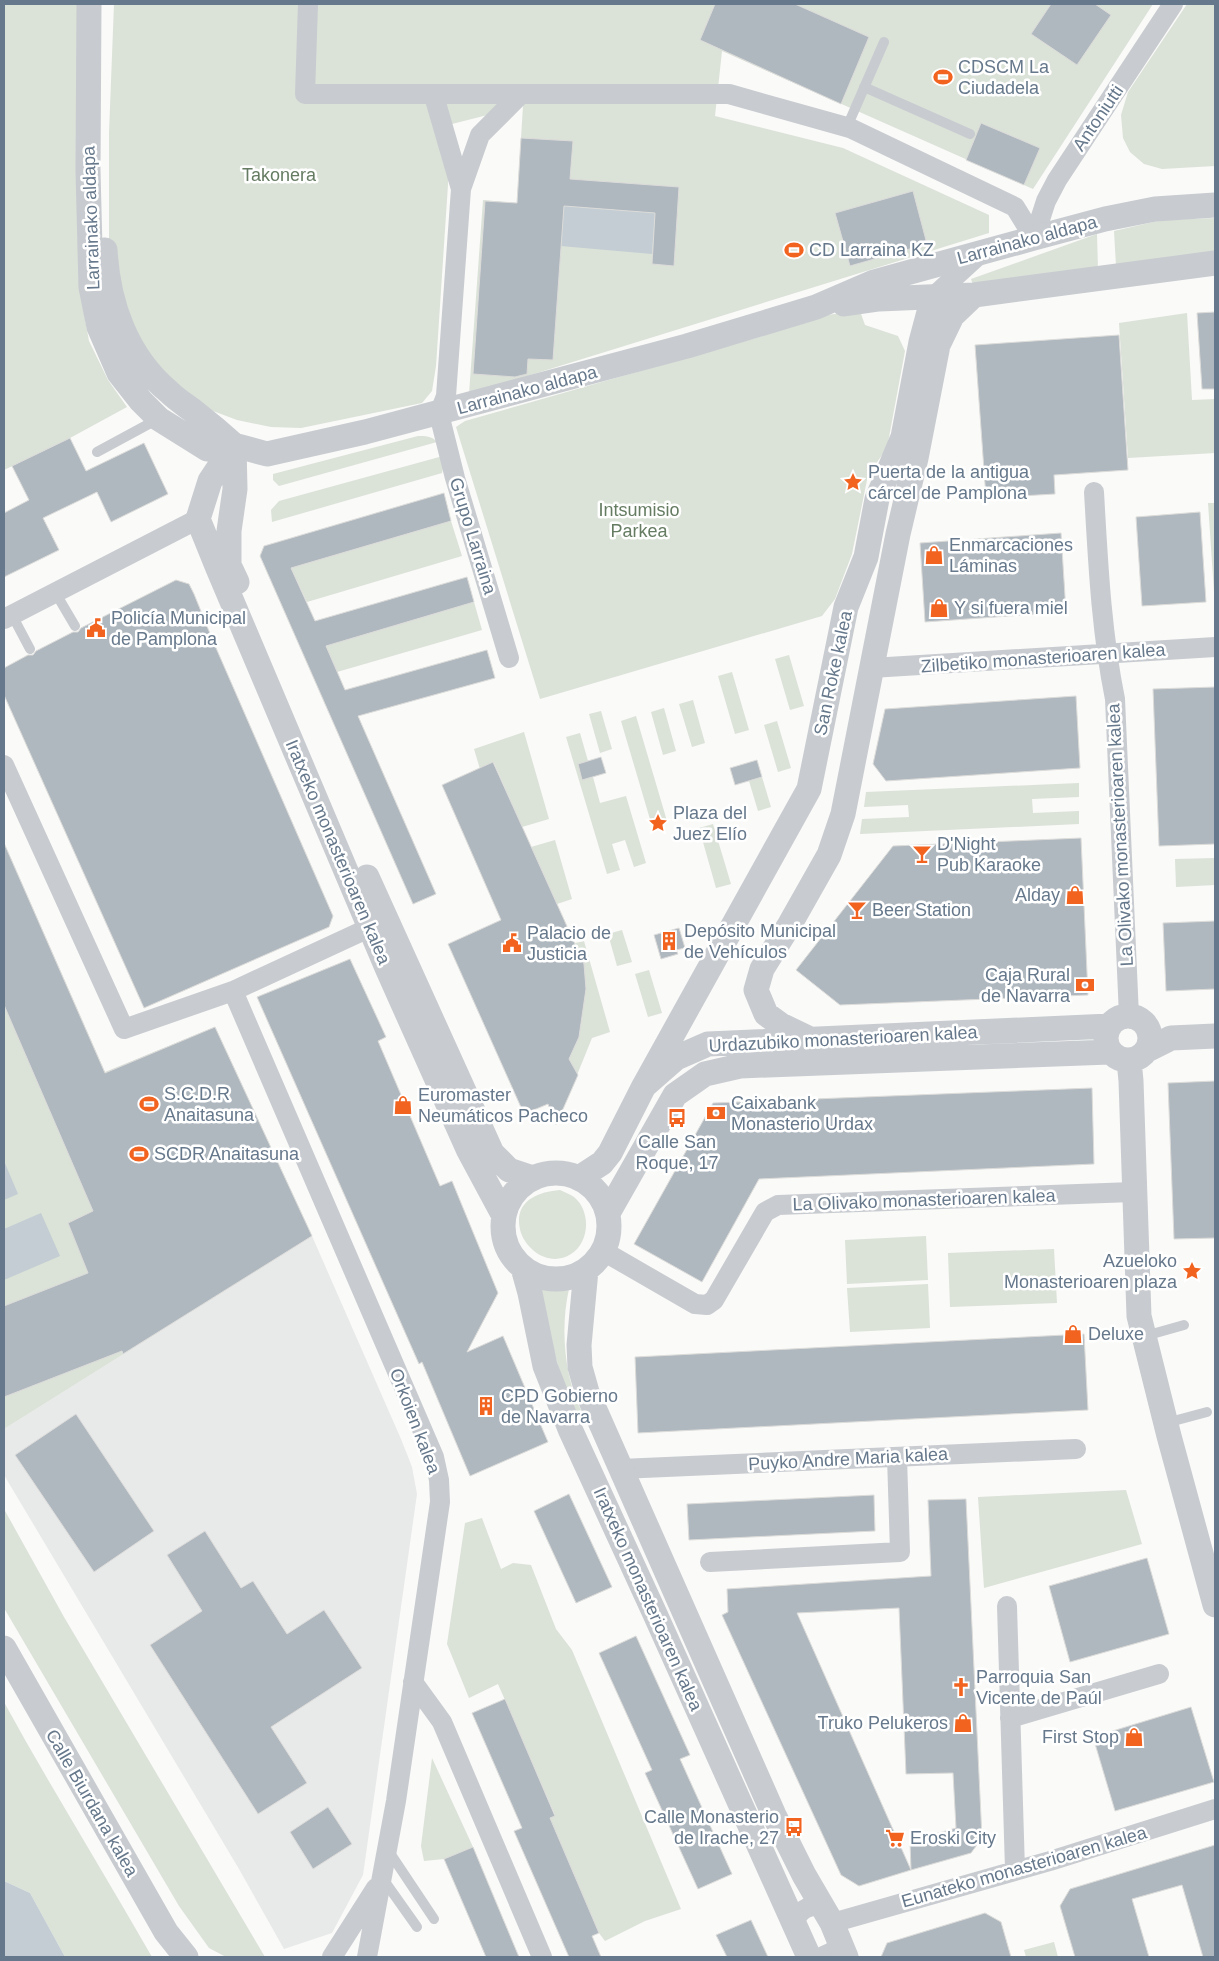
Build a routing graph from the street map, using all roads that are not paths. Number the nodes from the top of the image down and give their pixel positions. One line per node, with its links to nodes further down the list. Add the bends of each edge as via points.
1 (89, 4): 20 (street, Larrainako aldapa, via 91,287 99,327 119,373)
2 (104, 4): 21 (street, Larrainako aldapa, via 104,227 107,278 117,318 135,353 154,378)
3 (308, 4): 8 (street, via 306,94)
4 (1174, 4): 13 (street, Antoniutti, via 1057,180)
5 (884, 42): 6 (lane)
6 (864, 87): 9 (lane); 10 (lane)
7 (521, 94): 8 (street); 9 (street, via 729,94); 11 (street, via 480,135)
8 (434, 96): 11 (street)
9 (847, 127): 13 (street, via 1015,207)
10 (970, 134)
11 (461, 189): 19 (street, via 446,396)
12 (1215, 205): 13 (street, Larrainako aldapa, via 1155,209)
13 (1034, 238): 14 (street, Larrainako aldapa)
14 (982, 252): 17 (street); 18 (street, Larrainako aldapa, via 874,282)
15 (1215, 263): 16 (street, Larrainako aldapa)
16 (974, 295): 17 (street, Larrainako aldapa); 36 (street, San Roke kalea, via 952,316 938,345)
17 (933, 297): 18 (street, Larrainako aldapa, via 879,299); 43 (street, San Roke kalea, via 903,437 877,499 866,558 846,607 809,789)
18 (816, 307): 19 (street, Larrainako aldapa)
19 (439, 414): 24 (street, Larrainako aldapa); 35 (street, Grupo Larraina)
20 (159, 419): 22 (street, Larrainako aldapa); 23 (lane)
21 (234, 445): 22 (street, Larrainako aldapa); 24 (street, Larrainako aldapa); 25 (street); 26 (street, Iratxeko monasterioaren kalea)
22 (207, 449): 25 (street)
23 (98, 452)
24 (267, 454): 26 (street)
25 (210, 481): 28 (street)
26 (235, 489): 38 (street, Iratxeko monasterioaren kalea, via 229,531 229,565 338,818)
27 (1094, 492): 34 (street, La Olivako monasterioaren kalea)
28 (198, 519): 29 (street); 38 (street, Iratxeko monasterioaren kalea, via 224,584)
29 (55, 592): 30 (street); 31 (lane)
30 (8, 617): 33 (lane)
31 (75, 626)
32 (1215, 647): 34 (street, Zilbetiko monasterioaren kalea)
33 (30, 649)
34 (1106, 654): 36 (street, Zilbetiko monasterioaren kalea); 42 (street, La Olivako monasterioaren kalea, via 1114,699)
35 (509, 658)
36 (871, 668): 41 (street, San Roke kalea, via 842,814 829,854 762,969 756,990 766,1014 781,1026)
37 (4, 764): 39 (street, via 124,1030)
38 (379, 924): 39 (street); 44 (street, Iratxeko monasterioaren kalea, via 492,1153 509,1170); 48 (street, Iratxeko monasterioaren kalea, via 468,1149)
39 (233, 991): 64 (street, Orkoien kalea, via 434,1457 440,1502)
40 (1215, 1036): 42 (street, Urdazubiko monasterioaren kalea)
41 (808, 1038): 42 (street, Urdazubiko monasterioaren kalea); 43 (street, Urdazubiko monasterioaren kalea, via 708,1044 676,1058)
42 (1128, 1038): 46 (street, La Olivako monasterioaren kalea); 47 (street, Urdazubiko monasterioaren kalea, via 740,1066 705,1074 675,1095)
43 (644, 1086): 45 (street, Urdazubiko monasterioaren kalea, via 610,1153 602,1163)
44 (533, 1178): 45 (street, via 548,1173 564,1173); 48 (street, via 510,1200)
45 (580, 1178): 47 (street, via 602,1199)
46 (1134, 1192): 49 (street, La Olivako monasterioaren kalea, via 778,1205 765,1212 714,1300 707,1306 695,1304); 53 (street, La Olivako monasterioaren kalea, via 1139,1316)
47 (608, 1213): 49 (street, via 609,1228)
48 (504, 1216): 50 (street, via 506,1245)
49 (603, 1251): 51 (street)
50 (524, 1268): 51 (street, via 538,1276 554,1279 571,1277); 71 (street, Iratxeko monasterioaren kalea, via 545,1366 567,1420)
51 (586, 1270): 58 (street, Iratxeko monasterioaren kalea, via 578,1335 580,1366 587,1392)
52 (1184, 1325): 53 (lane)
53 (1144, 1336): 55 (street, La Olivako monasterioaren kalea)
54 (1208, 1412): 55 (lane)
55 (1166, 1423): 60 (street, La Olivako monasterioaren kalea)
56 (1076, 1449): 57 (street, Puyko Andre Maria kalea)
57 (897, 1457): 58 (street, Puyko Andre Maria kalea); 59 (street, via 900,1552)
58 (620, 1469): 73 (street, Iratxeko monasterioaren kalea, via 774,1815)
59 (710, 1562)
60 (1215, 1605)
61 (1007, 1606): 65 (street)
62 (4, 1648): 74 (street, Calle Biurdana kalea, via 166,1932)
63 (1159, 1674): 65 (street)
64 (413, 1682): 67 (street, Orkoien kalea); 77 (street, via 442,1722)
65 (1010, 1718): 68 (street)
66 (1215, 1809): 68 (street, Eunateko monasterioaren kalea)
67 (388, 1850): 69 (street, Orkoien kalea); 70 (lane)
68 (1015, 1870): 73 (street, Eunateko monasterioaren kalea)
69 (382, 1878): 72 (lane); 75 (street, Orkoien kalea); 76 (street, Orkoien kalea)
70 (434, 1919)
71 (793, 1923): 73 (street, Iratxeko monasterioaren kalea); 73 (street, via 798,1914 812,1905)
72 (417, 1927)
73 (825, 1944)
74 (186, 1957)
75 (332, 1957)
76 (366, 1957)
77 (542, 1957)

